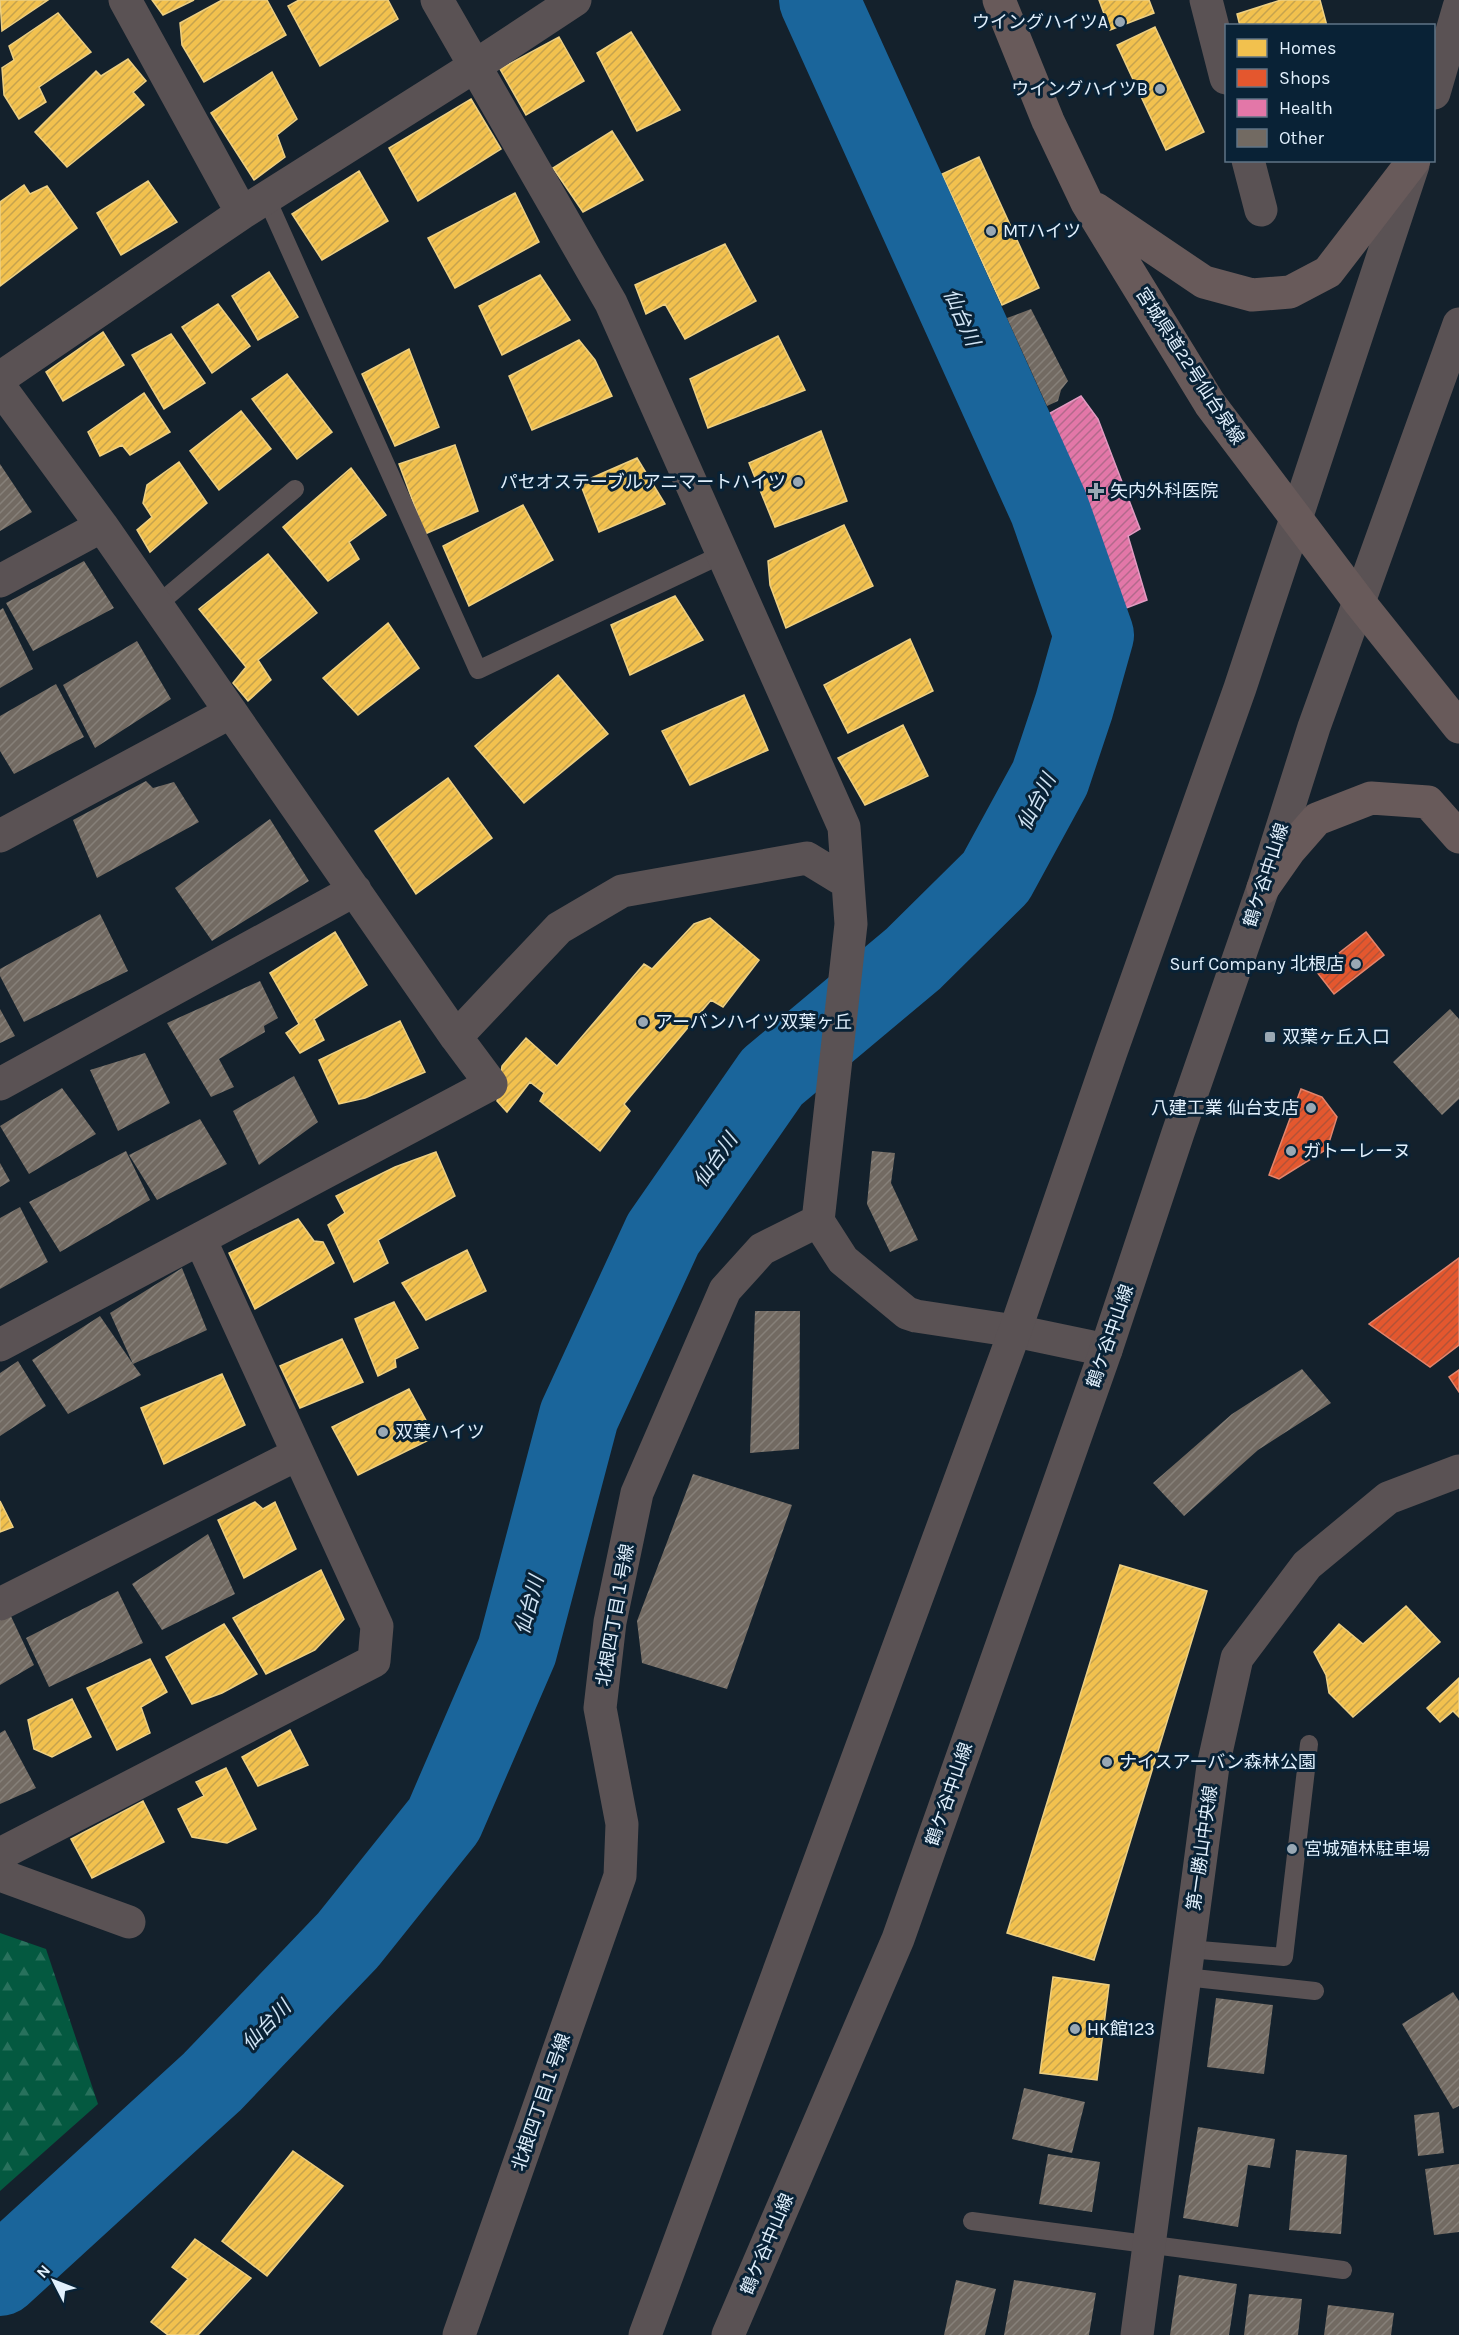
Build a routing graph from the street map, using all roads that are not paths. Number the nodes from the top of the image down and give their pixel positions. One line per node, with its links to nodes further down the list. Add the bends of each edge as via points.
1 (125, 0): 14 (street)
2 (437, 0): 7 (street)
3 (575, 0): 7 (street)
4 (999, 0): 13 (main road, 宮城県道22号仙台泉線, via 1048,121)
5 (1206, 0): 8 (street)
6 (1459, 7): 9 (street)
7 (476, 66): 14 (street); 22 (street, via 611,303)
8 (1225, 71)
9 (1435, 90)
10 (1249, 162): 15 (street)
11 (1412, 162): 13 (main road, via 1328,273 1290,292 1252,295 1204,282)
12 (1413, 162): 20 (street)
13 (1087, 203): 20 (main road, 宮城県道22号仙台泉線, via 1210,404)
14 (254, 205): 17 (street); 22 (lane, via 478,670)
15 (1261, 210)
16 (1459, 324): 24 (street, 鶴ケ谷中山線)
17 (0, 378)
18 (0, 387): 21 (street)
19 (295, 489): 25 (lane)
20 (1296, 520): 24 (main road, 宮城県道22号仙台泉線); 37 (street)
21 (102, 526): 23 (street); 25 (street)
22 (723, 554): 30 (street, via 844,827)
23 (0, 581)
24 (1360, 603): 27 (main road, 宮城県道22号仙台泉線); 31 (street, 鶴ケ谷中山線, via 1314,727)
25 (158, 605): 26 (street)
26 (231, 712): 28 (street); 32 (street)
27 (1459, 726)
28 (0, 836)
29 (1459, 837): 31 (main road, via 1428,802 1371,798 1317,819)
30 (848, 883): 33 (street, via 807,858 622,891 559,928); 35 (street, via 851,924)
31 (1263, 888): 39 (street, 鶴ケ谷中山線)
32 (354, 890): 33 (street); 34 (street)
33 (456, 1037): 36 (street, via 490,1084)
34 (0, 1084)
35 (818, 1221): 37 (street, via 843,1260 907,1313); 52 (street, 北根四丁目１号線, via 762,1249 725,1290 637,1493 610,1622 600,1708 622,1824 620,1876)
36 (200, 1239): 38 (street); 40 (street)
37 (1015, 1331): 39 (street); 53 (street)
38 (0, 1346)
39 (1106, 1350): 54 (street, 鶴ケ谷中山線, via 898,1938)
40 (298, 1454): 42 (street); 44 (street, via 377,1626 374,1660)
41 (1459, 1471): 47 (street, 第一勝山中央線, via 1388,1498 1307,1565 1237,1658 1214,1766)
42 (0, 1604)
43 (1309, 1744): 47 (lane, via 1284,1958)
44 (0, 1854)
45 (0, 1875): 46 (street)
46 (129, 1922)
47 (1187, 1963): 48 (lane); 50 (street, 第一勝山中央線)
48 (1316, 1991)
49 (972, 2221): 50 (lane)
50 (1149, 2244): 51 (lane); 55 (street, 第一勝山中央線)
51 (1343, 2270)
52 (459, 2335)
53 (645, 2335)
54 (728, 2335)
55 (1137, 2335)

